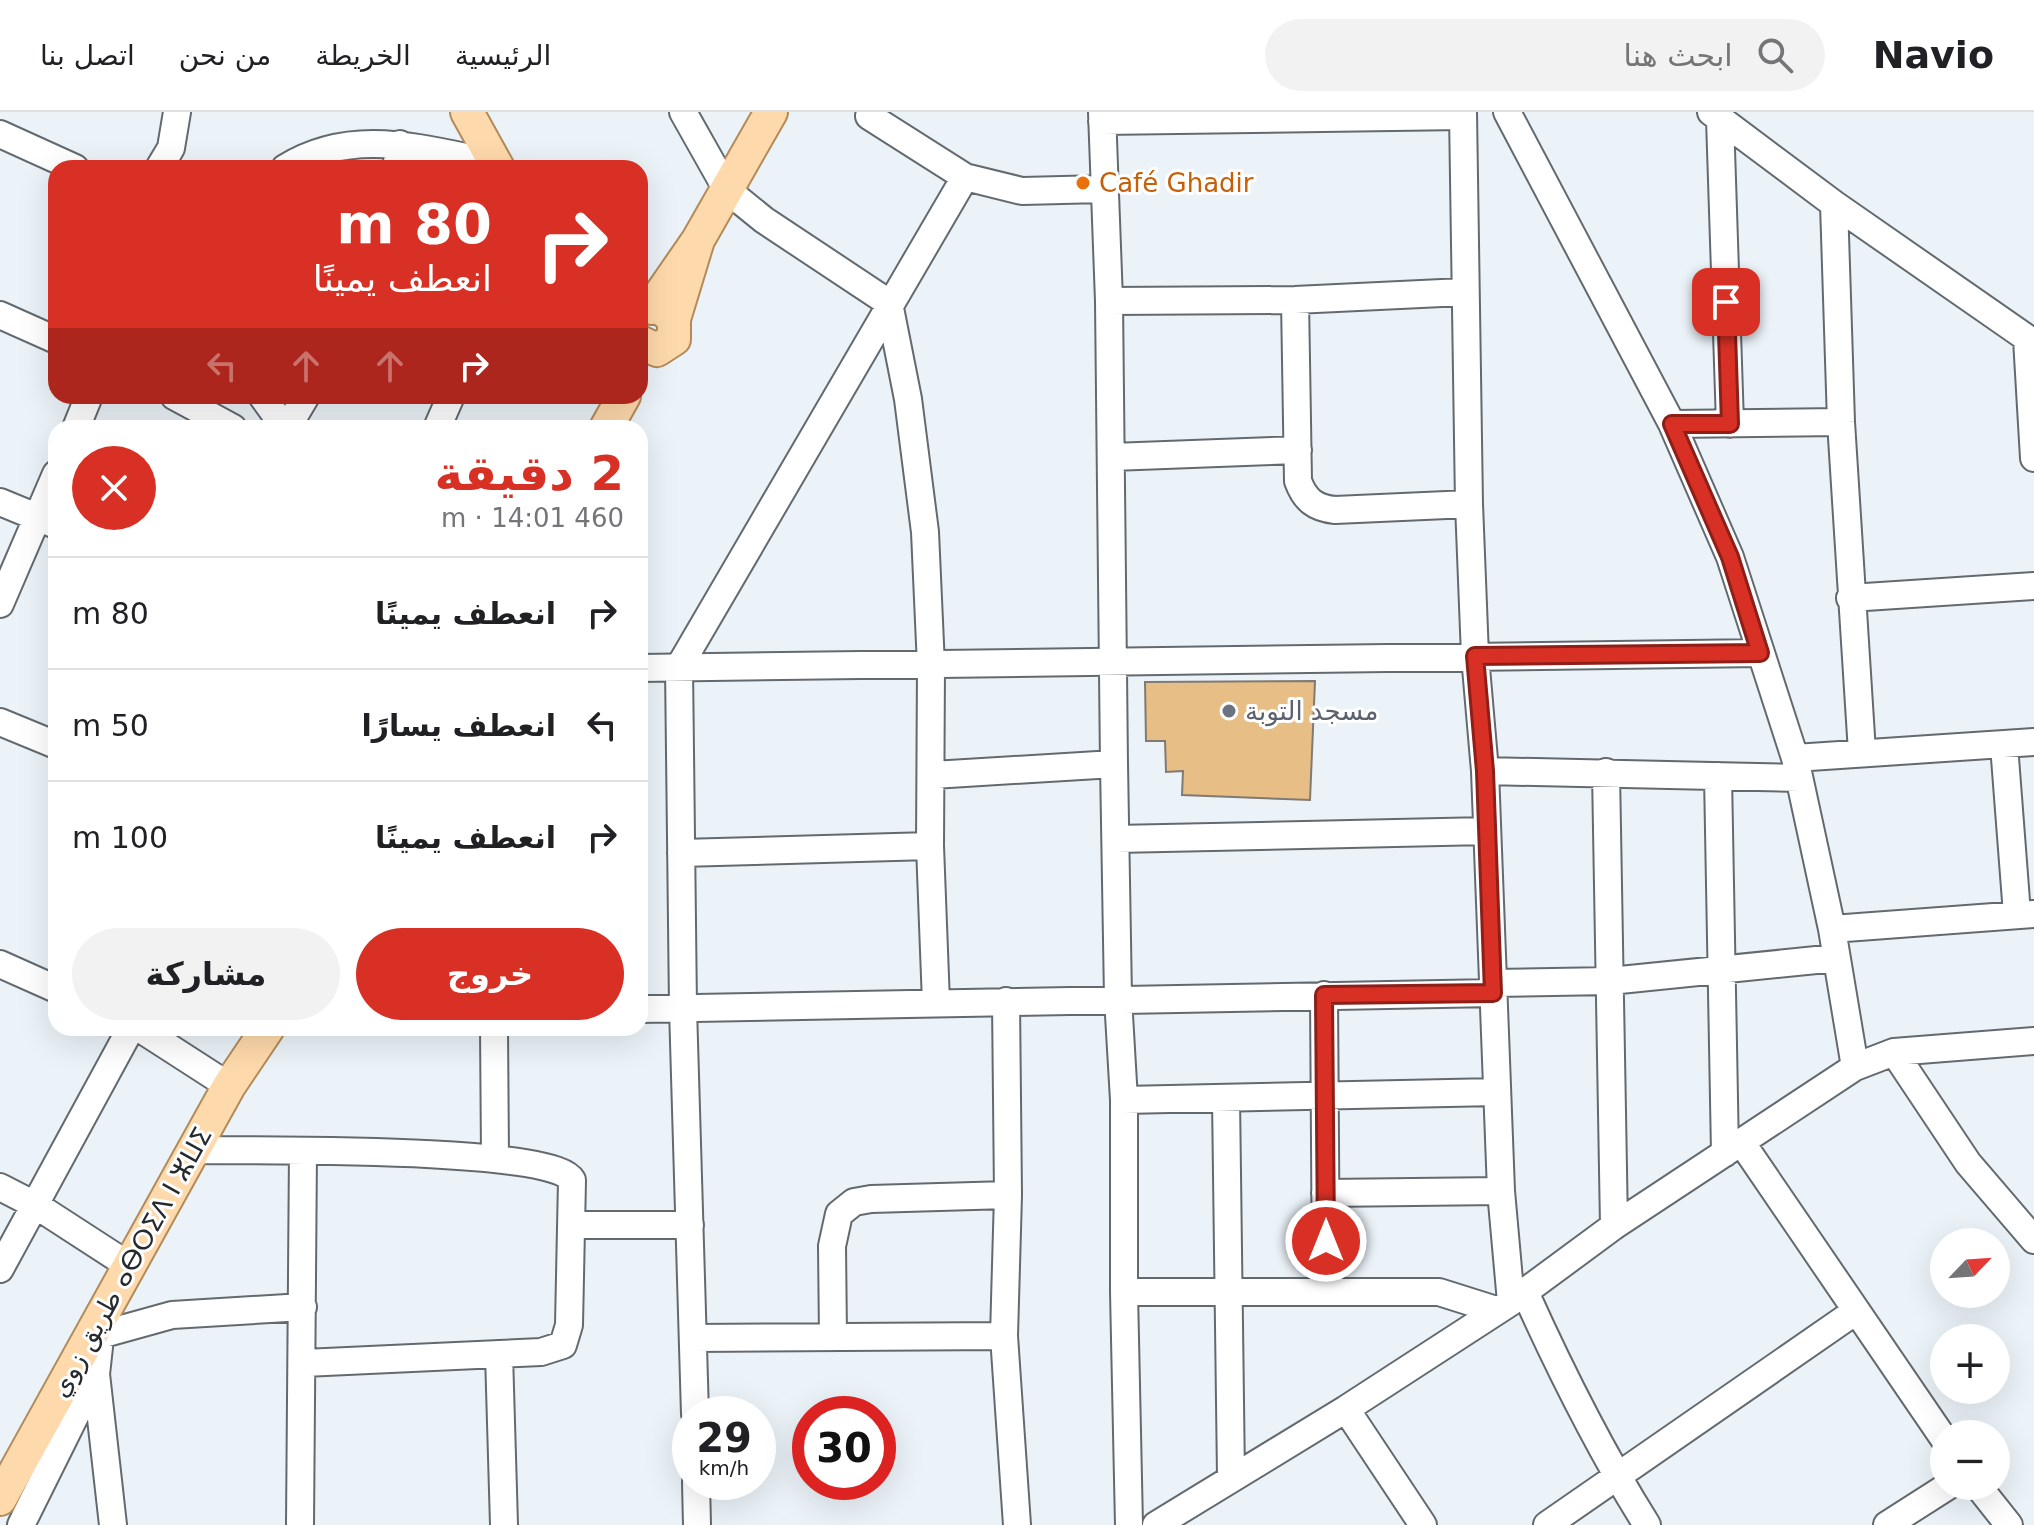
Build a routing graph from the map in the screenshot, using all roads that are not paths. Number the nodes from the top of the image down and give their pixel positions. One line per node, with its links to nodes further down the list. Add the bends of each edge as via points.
1 (177, 112): 14 (street)
2 (467, 112): 17 (main road)
3 (683, 112): 20 (street)
4 (771, 112): 20 (main road)
5 (1507, 112): 33 (street)
6 (1463, 114): 8 (street); 22 (street)
7 (869, 116): 18 (street)
8 (1297, 116): 10 (street)
9 (1716, 116): 21 (street); 34 (street)
10 (1102, 117): 19 (street)
11 (0, 134): 13 (street)
12 (398, 156): 15 (street, via 328,147); 16 (street)
13 (57, 160)
14 (164, 160)
15 (301, 160)
16 (437, 160)
17 (493, 160)
18 (965, 177): 19 (street, via 1022,191); 25 (street)
19 (1103, 189): 24 (street)
20 (727, 190): 25 (street); 27 (main road)
21 (1834, 204): 29 (street); 32 (street)
22 (1463, 292): 23 (street); 39 (street)
23 (1295, 300): 24 (street); 35 (street)
24 (1109, 301): 36 (street)
25 (889, 303): 47 (street, via 925,532); 48 (street)
26 (0, 315): 28 (street)
27 (648, 327)
28 (48, 336)
29 (2031, 341): 37 (street)
30 (189, 404): 31 (street)
31 (218, 420)
32 (1841, 422): 34 (street); 42 (street)
33 (1672, 424): 34 (street); 44 (street, via 1730,557)
34 (1730, 424)
35 (1298, 450): 36 (street); 39 (street, via 1298,481 1321,509)
36 (1112, 457): 46 (street)
37 (2034, 458)
38 (0, 502): 40 (street)
39 (1469, 504): 45 (street)
40 (47, 521): 43 (street)
41 (2034, 586): 42 (street)
42 (1850, 598): 54 (street)
43 (0, 604)
44 (1760, 653): 45 (street); 56 (street)
45 (1475, 656): 46 (street); 57 (street)
46 (1114, 664): 47 (street); 55 (street)
47 (931, 666): 48 (street); 59 (street)
48 (679, 667): 49 (street); 64 (street)
49 (648, 668)
50 (0, 722): 51 (street)
51 (48, 742)
52 (2034, 742): 53 (street)
53 (2004, 745): 54 (street); 65 (street)
54 (1862, 752): 56 (street)
55 (1114, 764): 59 (street); 62 (street)
56 (1797, 768): 60 (street); 66 (street)
57 (1485, 771): 58 (street); 61 (street)
58 (1606, 772): 60 (street); 70 (street)
59 (933, 775): 63 (street)
60 (1718, 776): 69 (street)
61 (1487, 831): 62 (street); 72 (street)
62 (1116, 839): 74 (street)
63 (930, 846): 64 (street); 76 (street)
64 (681, 853): 77 (street)
65 (2026, 914): 66 (street)
66 (1832, 929): 67 (street)
67 (1836, 958): 69 (street); 85 (street)
68 (0, 964): 71 (street)
69 (1720, 972): 70 (street); 91 (street)
70 (1610, 981): 72 (street); 102 (street)
71 (48, 985)
72 (1493, 988): 73 (street); 87 (street)
73 (1324, 995): 74 (street); 88 (street)
74 (1118, 998): 75 (street); 90 (street)
75 (1006, 1001): 76 (street); 98 (street)
76 (936, 1003): 77 (street)
77 (683, 1008): 78 (street); 101 (street)
78 (648, 1009)
79 (127, 1036): 99 (street)
80 (151, 1036): 86 (street)
81 (263, 1036): 86 (main road, طريق زوي ⴰⴱⵔⵉⴷ ⵏ ⵣⵡⵉ)
82 (494, 1036): 94 (street)
83 (2034, 1041): 84 (street)
84 (1894, 1052): 85 (street); 103 (street, via 1968,1163)
85 (1855, 1067): 91 (street)
86 (229, 1086): 92 (main road, طريق زوي ⴰⴱⵔⵉⴷ ⵏ ⵣⵡⵉ)
87 (1496, 1092): 88 (street); 96 (street)
88 (1326, 1095): 89 (street); 97 (street)
89 (1226, 1098): 90 (street); 107 (street)
90 (1124, 1100): 108 (street)
91 (1733, 1148): 102 (street); 111 (street)
92 (194, 1150): 93 (street); 104 (main road, طريق زوي ⴰⴱⵔⵉⴷ ⵏ ⵣⵡⵉ)
93 (303, 1151): 94 (street); 110 (street)
94 (495, 1157): 100 (street, via 569,1175)
95 (0, 1187): 99 (street)
96 (1501, 1191): 97 (street); 109 (street)
97 (1325, 1193): 106 (street)
98 (1008, 1195): 113 (street); 114 (street, via 871,1199 854,1202 839,1214 832,1246)
99 (37, 1206): 104 (street); 105 (street)
100 (573, 1225): 101 (street); 116 (street, via 569,1325 563,1345)
101 (690, 1225): 115 (street)
102 (1614, 1226): 109 (street)
103 (2034, 1240)
104 (128, 1265): 112 (main road, طريق زوي ⴰⴱⵔⵉⴷ ⵏ ⵣⵡⵉ)
105 (0, 1269)
106 (1326, 1290): 107 (street); 109 (street, via 1439,1292)
107 (1229, 1291): 108 (street); 123 (street)
108 (1124, 1292): 135 (street)
109 (1510, 1301): 120 (street); 124 (street, via 1557,1363)
110 (303, 1307): 112 (street, via 172,1315); 117 (street)
111 (1856, 1311): 121 (street); 124 (street)
112 (101, 1328): 118 (street); 122 (main road, طريق زوي ⴰⴱⵔⵉⴷ ⵏ ⵣⵡⵉ)
113 (1004, 1336): 114 (street); 134 (street)
114 (833, 1337): 115 (street)
115 (694, 1338): 119 (street)
116 (499, 1354): 117 (street); 132 (street)
117 (304, 1363): 131 (street)
118 (96, 1374): 129 (street); 130 (street)
119 (695, 1396)
120 (1346, 1409): 123 (street); 137 (street)
121 (1931, 1420)
122 (9, 1457): 126 (main road, طريق زوي ⴰⴱⵔⵉⴷ ⵏ ⵣⵡⵉ)
123 (1231, 1477): 136 (street)
124 (1617, 1477): 138 (street); 139 (street)
125 (1930, 1498): 140 (street)
126 (0, 1499)
127 (696, 1500): 133 (street)
128 (1989, 1500): 141 (street)
129 (21, 1525)
130 (113, 1525)
131 (300, 1525)
132 (504, 1525)
133 (697, 1525)
134 (1017, 1525)
135 (1129, 1525)
136 (1156, 1525)
137 (1423, 1525)
138 (1547, 1525)
139 (1647, 1525)
140 (1887, 1525)
141 (2009, 1525)

